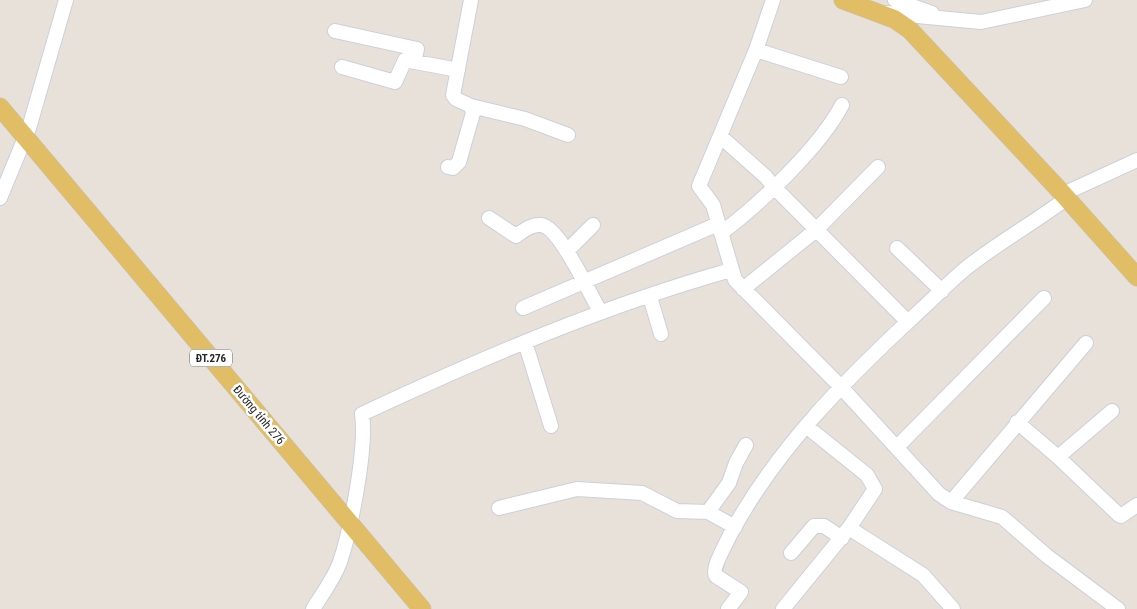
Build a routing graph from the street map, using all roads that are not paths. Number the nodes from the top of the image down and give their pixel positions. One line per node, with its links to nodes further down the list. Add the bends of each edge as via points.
1 (66, 0): 20 (street)
2 (471, 0): 13 (street)
3 (773, 0): 10 (street)
4 (843, 0): 7 (main road)
5 (895, 0): 8 (street)
6 (1085, 0): 8 (street, via 981,22)
7 (880, 14): 8 (street); 25 (main road, via 910,30)
8 (951, 21)
9 (335, 31): 11 (street, via 417,49)
10 (756, 50): 14 (street); 19 (street)
11 (414, 62): 12 (street, via 405,60 395,82); 13 (street)
12 (342, 67)
13 (458, 70): 16 (street, via 453,95)
14 (841, 77)
15 (842, 105): 24 (street, via 829,127)
16 (470, 106): 18 (street, via 526,119); 22 (street, via 473,113 459,162 453,168)
17 (0, 107): 20 (main road, Đường tỉnh 276 / ĐT.276)
18 (568, 135)
19 (720, 136): 24 (street); 29 (street, via 699,186 713,205)
20 (25, 137): 26 (street); 58 (main road, Đường tỉnh 276 / ĐT.276)
21 (1137, 160): 25 (street)
22 (448, 167)
23 (878, 167): 30 (street)
24 (773, 186): 29 (street, via 750,211); 30 (street)
25 (1065, 196): 34 (main road); 37 (street, via 1033,223 1005,239 964,270)
26 (0, 198)
27 (489, 218): 32 (street, via 516,236 531,226 540,224 548,227)
28 (594, 225): 32 (street)
29 (719, 228): 33 (street); 35 (street)
30 (816, 230): 36 (street); 42 (street)
31 (897, 248): 37 (street)
32 (567, 251): 35 (street)
33 (731, 270): 36 (street); 38 (street)
34 (1137, 277)
35 (583, 282): 40 (street); 41 (street)
36 (743, 289): 46 (street)
37 (942, 291): 42 (street)
38 (650, 296): 41 (street); 43 (street)
39 (1044, 298): 52 (street)
40 (523, 308)
41 (600, 311): 44 (street)
42 (908, 322): 46 (street)
43 (661, 334)
44 (525, 342): 49 (street); 58 (street, via 362,414 364,428)
45 (1086, 343): 48 (street)
46 (841, 387): 50 (street); 52 (street)
47 (1112, 410): 53 (street)
48 (1017, 422): 53 (street); 54 (street)
49 (551, 426)
50 (806, 426): 59 (street, via 780,458); 60 (street, via 860,468 874,485)
51 (746, 445): 57 (street, via 729,483)
52 (897, 447): 54 (street, via 939,494)
53 (1058, 457): 55 (street, via 1118,515)
54 (951, 502): 67 (street, via 1002,517)
55 (1137, 505)
56 (499, 508): 57 (street, via 577,489 642,493 677,511)
57 (708, 512): 59 (street)
58 (349, 523): 62 (street, via 340,562); 63 (main road, Đường tỉnh 276 / ĐT.276)
59 (735, 527): 64 (street, via 714,571 716,576 741,592)
60 (846, 533): 61 (street, via 814,526); 65 (street); 66 (street, via 923,575)
61 (791, 553)
62 (313, 609)
63 (422, 609)
64 (728, 609)
65 (784, 609)
66 (953, 609)
67 (1118, 609)

